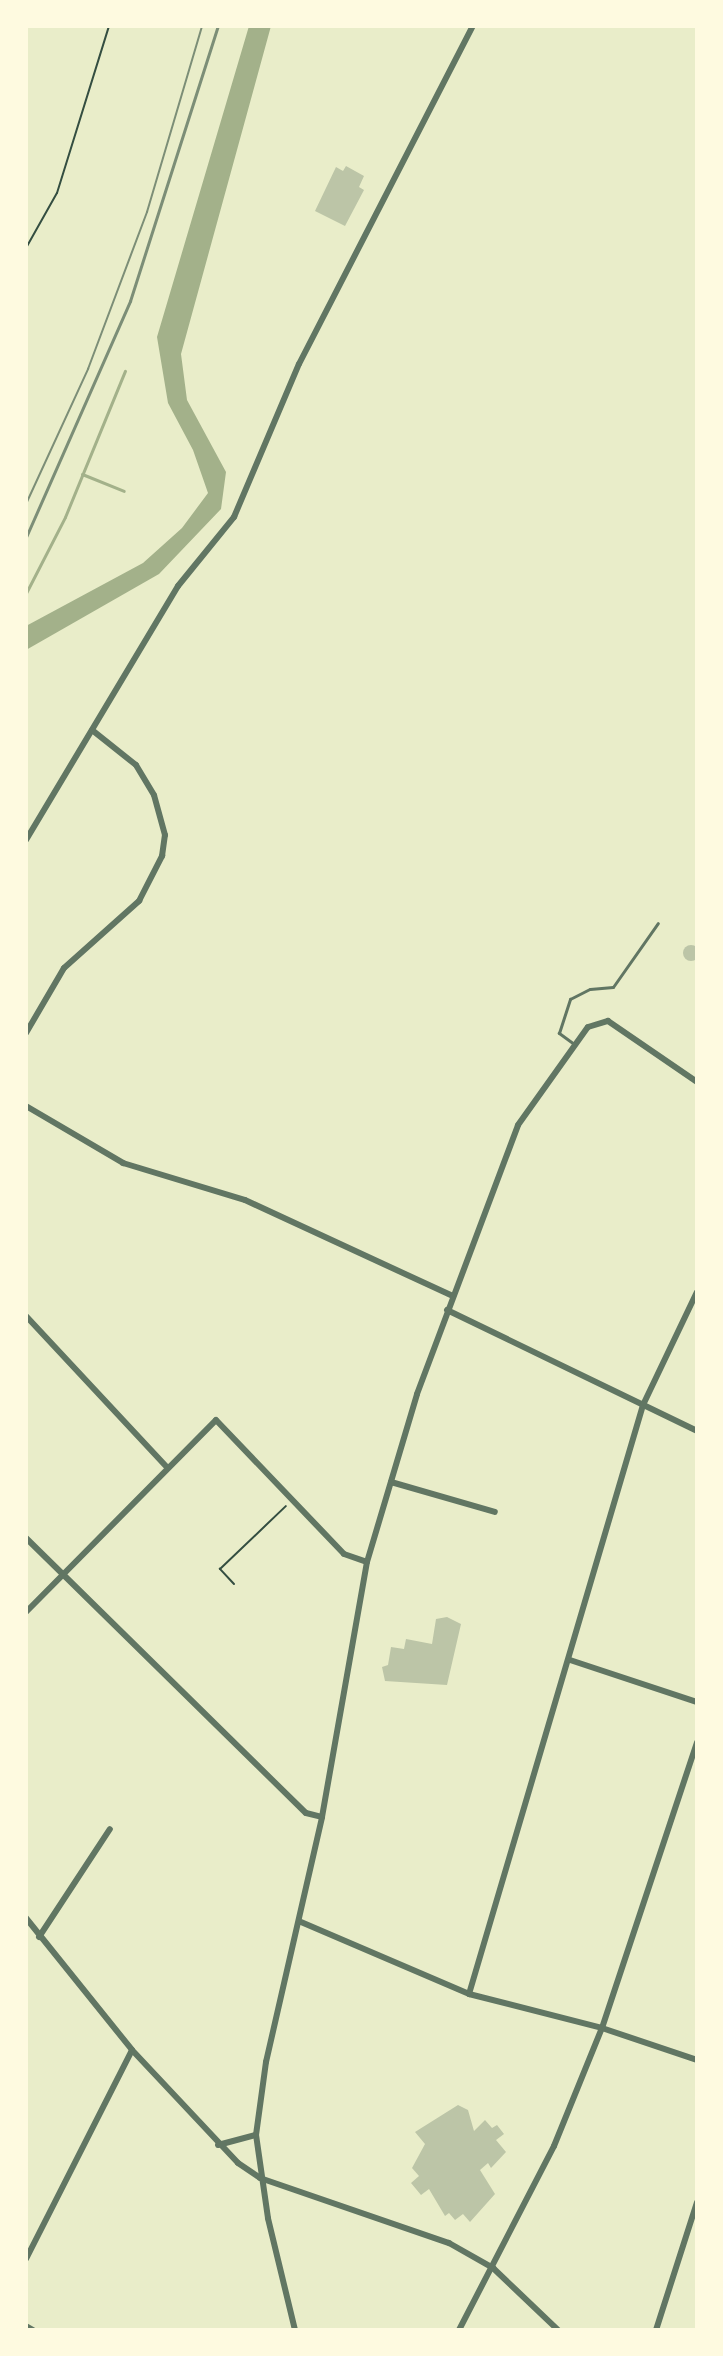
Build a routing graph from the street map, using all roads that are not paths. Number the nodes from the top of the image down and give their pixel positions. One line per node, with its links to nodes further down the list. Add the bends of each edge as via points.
1 (473, 26): 2 (street, via 299,364 234,517 178,586)
2 (92, 730): 3 (street); 5 (street, via 136,765 154,795 165,835 162,856 139,901 64,968)
3 (26, 840)
4 (658, 923): 6 (lane, via 613,987 590,989 570,999 559,1033)
5 (26, 1033)
6 (574, 1044): 7 (street, via 588,1027 608,1021); 10 (street, via 518,1125)
7 (697, 1082)
8 (26, 1106): 10 (street, via 123,1163 245,1200)
9 (697, 1292): 13 (street)
10 (453, 1296): 11 (street)
11 (447, 1310): 13 (street); 16 (street)
12 (26, 1316): 15 (street)
13 (643, 1405): 14 (street); 22 (street)
14 (697, 1431)
15 (166, 1466): 19 (street, via 212,1421 226,1428 344,1554); 20 (street)
16 (391, 1482): 17 (street); 19 (street)
17 (495, 1512)
18 (26, 1538): 20 (street)
19 (367, 1562): 25 (street)
20 (61, 1577): 21 (street); 25 (street, via 306,1813)
21 (26, 1612)
22 (570, 1660): 23 (street); 30 (street)
23 (697, 1702)
24 (697, 1742): 31 (street)
25 (322, 1817): 28 (street)
26 (110, 1829): 29 (street)
27 (26, 1918): 29 (street)
28 (301, 1922): 30 (street); 34 (street, via 266,2062)
29 (39, 1937): 32 (street)
30 (469, 1994): 31 (street)
31 (602, 2028): 33 (street); 39 (street, via 554,2146)
32 (132, 2050): 35 (street); 38 (street)
33 (697, 2060)
34 (256, 2135): 35 (street); 36 (street)
35 (218, 2145): 36 (street)
36 (260, 2178): 39 (street, via 410,2227); 42 (street)
37 (697, 2202): 45 (street)
38 (26, 2259)
39 (493, 2268): 43 (street); 44 (street)
40 (26, 2326): 41 (street)
41 (33, 2330)
42 (295, 2330)
43 (459, 2330)
44 (558, 2330)
45 (656, 2330)

